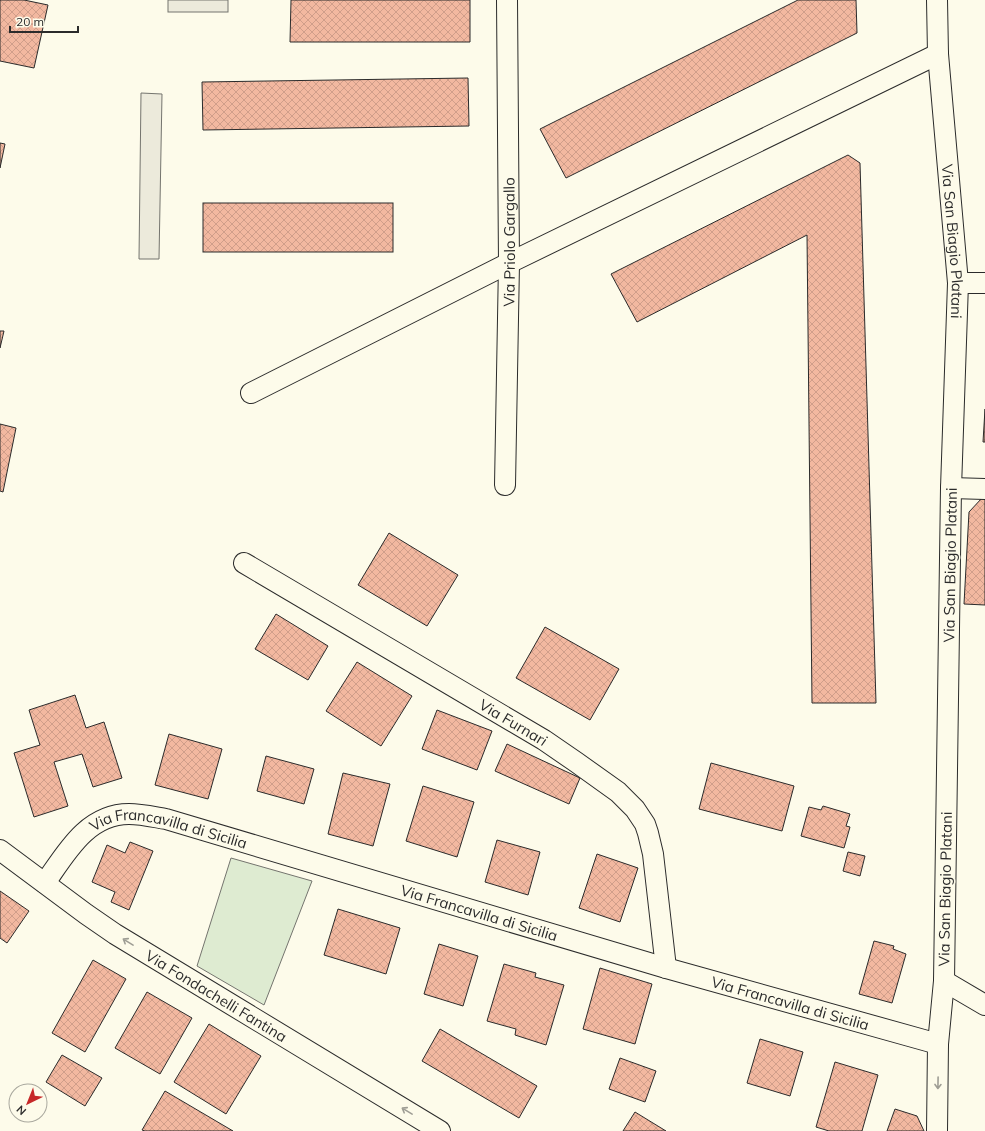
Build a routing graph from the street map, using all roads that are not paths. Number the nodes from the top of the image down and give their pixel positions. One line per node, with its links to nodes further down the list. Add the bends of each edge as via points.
1 (507, 0): 4 (street, Via Priolo Gargallo)
2 (937, 0): 3 (street, Via San Biagio Platani)
3 (938, 54): 4 (street); 5 (street, Via San Biagio Platani)
4 (509, 262): 7 (street); 8 (street, Via Priolo Gargallo)
5 (958, 282): 6 (street); 9 (street, Via San Biagio Platani)
6 (985, 283)
7 (251, 393)
8 (505, 485)
9 (952, 488): 10 (street); 15 (street, Via San Biagio Platani)
10 (985, 489)
11 (244, 563): 14 (street, Via Furnari, via 544,740 627,800 645,824 651,845)
12 (0, 850): 13 (street, Via Fondachelli Fantina)
13 (45, 883): 14 (street, Via Francavilla di Sicilia, via 77,838 92,825 119,814 141,815 166,819); 18 (street, Via Fondachelli Fantina, one-way to 13, via 115,934)
14 (666, 968): 17 (street, Via Francavilla di Sicilia)
15 (944, 981): 16 (street); 17 (street, Via San Biagio Platani)
16 (985, 1005)
17 (938, 1044): 19 (street, Via San Biagio Platani, one-way to 19)
18 (440, 1131)
19 (937, 1131)

